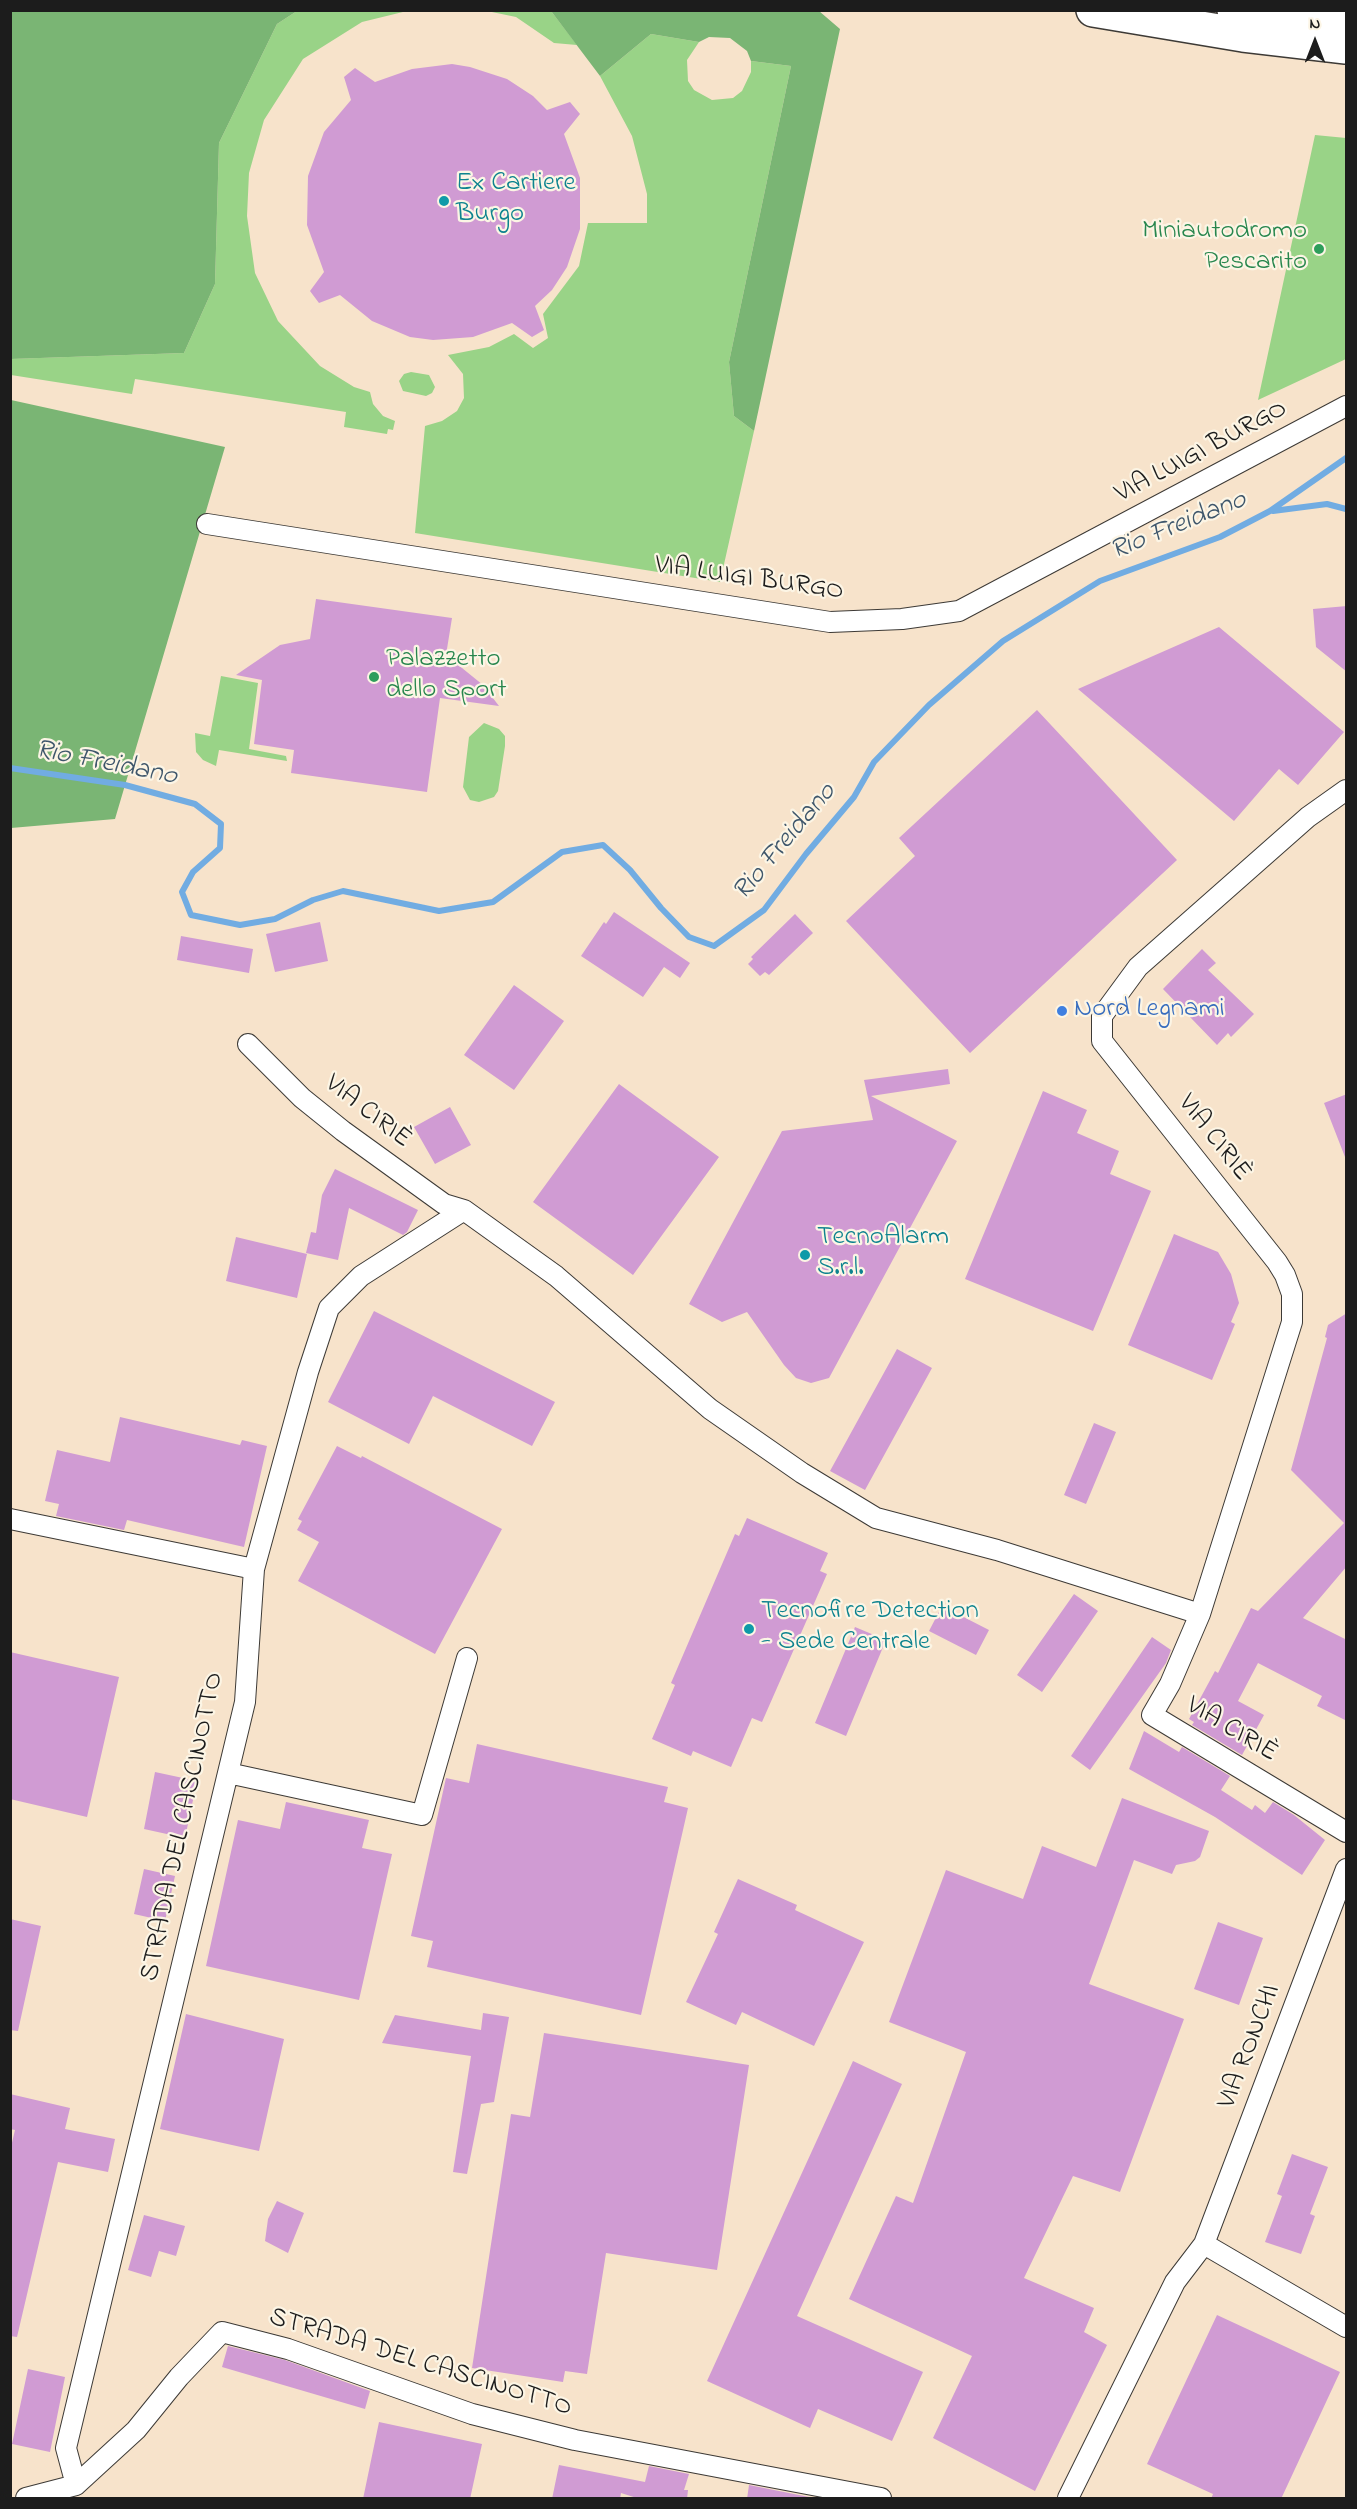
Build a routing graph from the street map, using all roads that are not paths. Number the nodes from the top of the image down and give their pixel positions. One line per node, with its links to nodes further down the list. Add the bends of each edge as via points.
1 (1093, 10): 4 (highway, via 1243,35)
2 (1234, 10): 3 (highway)
3 (1347, 23)
4 (1347, 47)
5 (1347, 406): 6 (street, VIA LUIGI BURGO, via 959,611 902,619 830,622)
6 (207, 524)
7 (1347, 790): 12 (street, VIA CIRIÈ, via 1308,817 1138,967 1102,1016 1102,1041 1277,1262 1292,1294 1292,1322)
8 (248, 1044): 9 (street, VIA CIRIÈ, via 342,1131 444,1204)
9 (464, 1210): 11 (street, STRADA DEL CASCINOTTO, via 361,1276 329,1308); 12 (street, VIA CIRIÈ, via 556,1276 710,1409 802,1473 876,1518)
10 (10, 1519): 11 (street)
11 (254, 1569): 14 (street, STRADA DEL CASCINOTTO, via 245,1702)
12 (1200, 1614): 15 (street, VIA CIRIÈ, via 1152,1715)
13 (467, 1658): 14 (street, via 422,1815)
14 (228, 1773): 19 (street, STRADA DEL CASCINOTTO, via 66,2448)
15 (1347, 1832)
16 (1346, 1873): 17 (street, VIA RONCHI)
17 (1204, 2244): 18 (street); 22 (street, via 1175,2282)
18 (1347, 2327)
19 (76, 2485): 20 (street, STRADA DEL CASCINOTTO); 21 (street, STRADA DEL CASCINOTTO, via 136,2430 222,2332 288,2349 472,2414 575,2440)
20 (26, 2499)
21 (881, 2499)
22 (1068, 2499)

